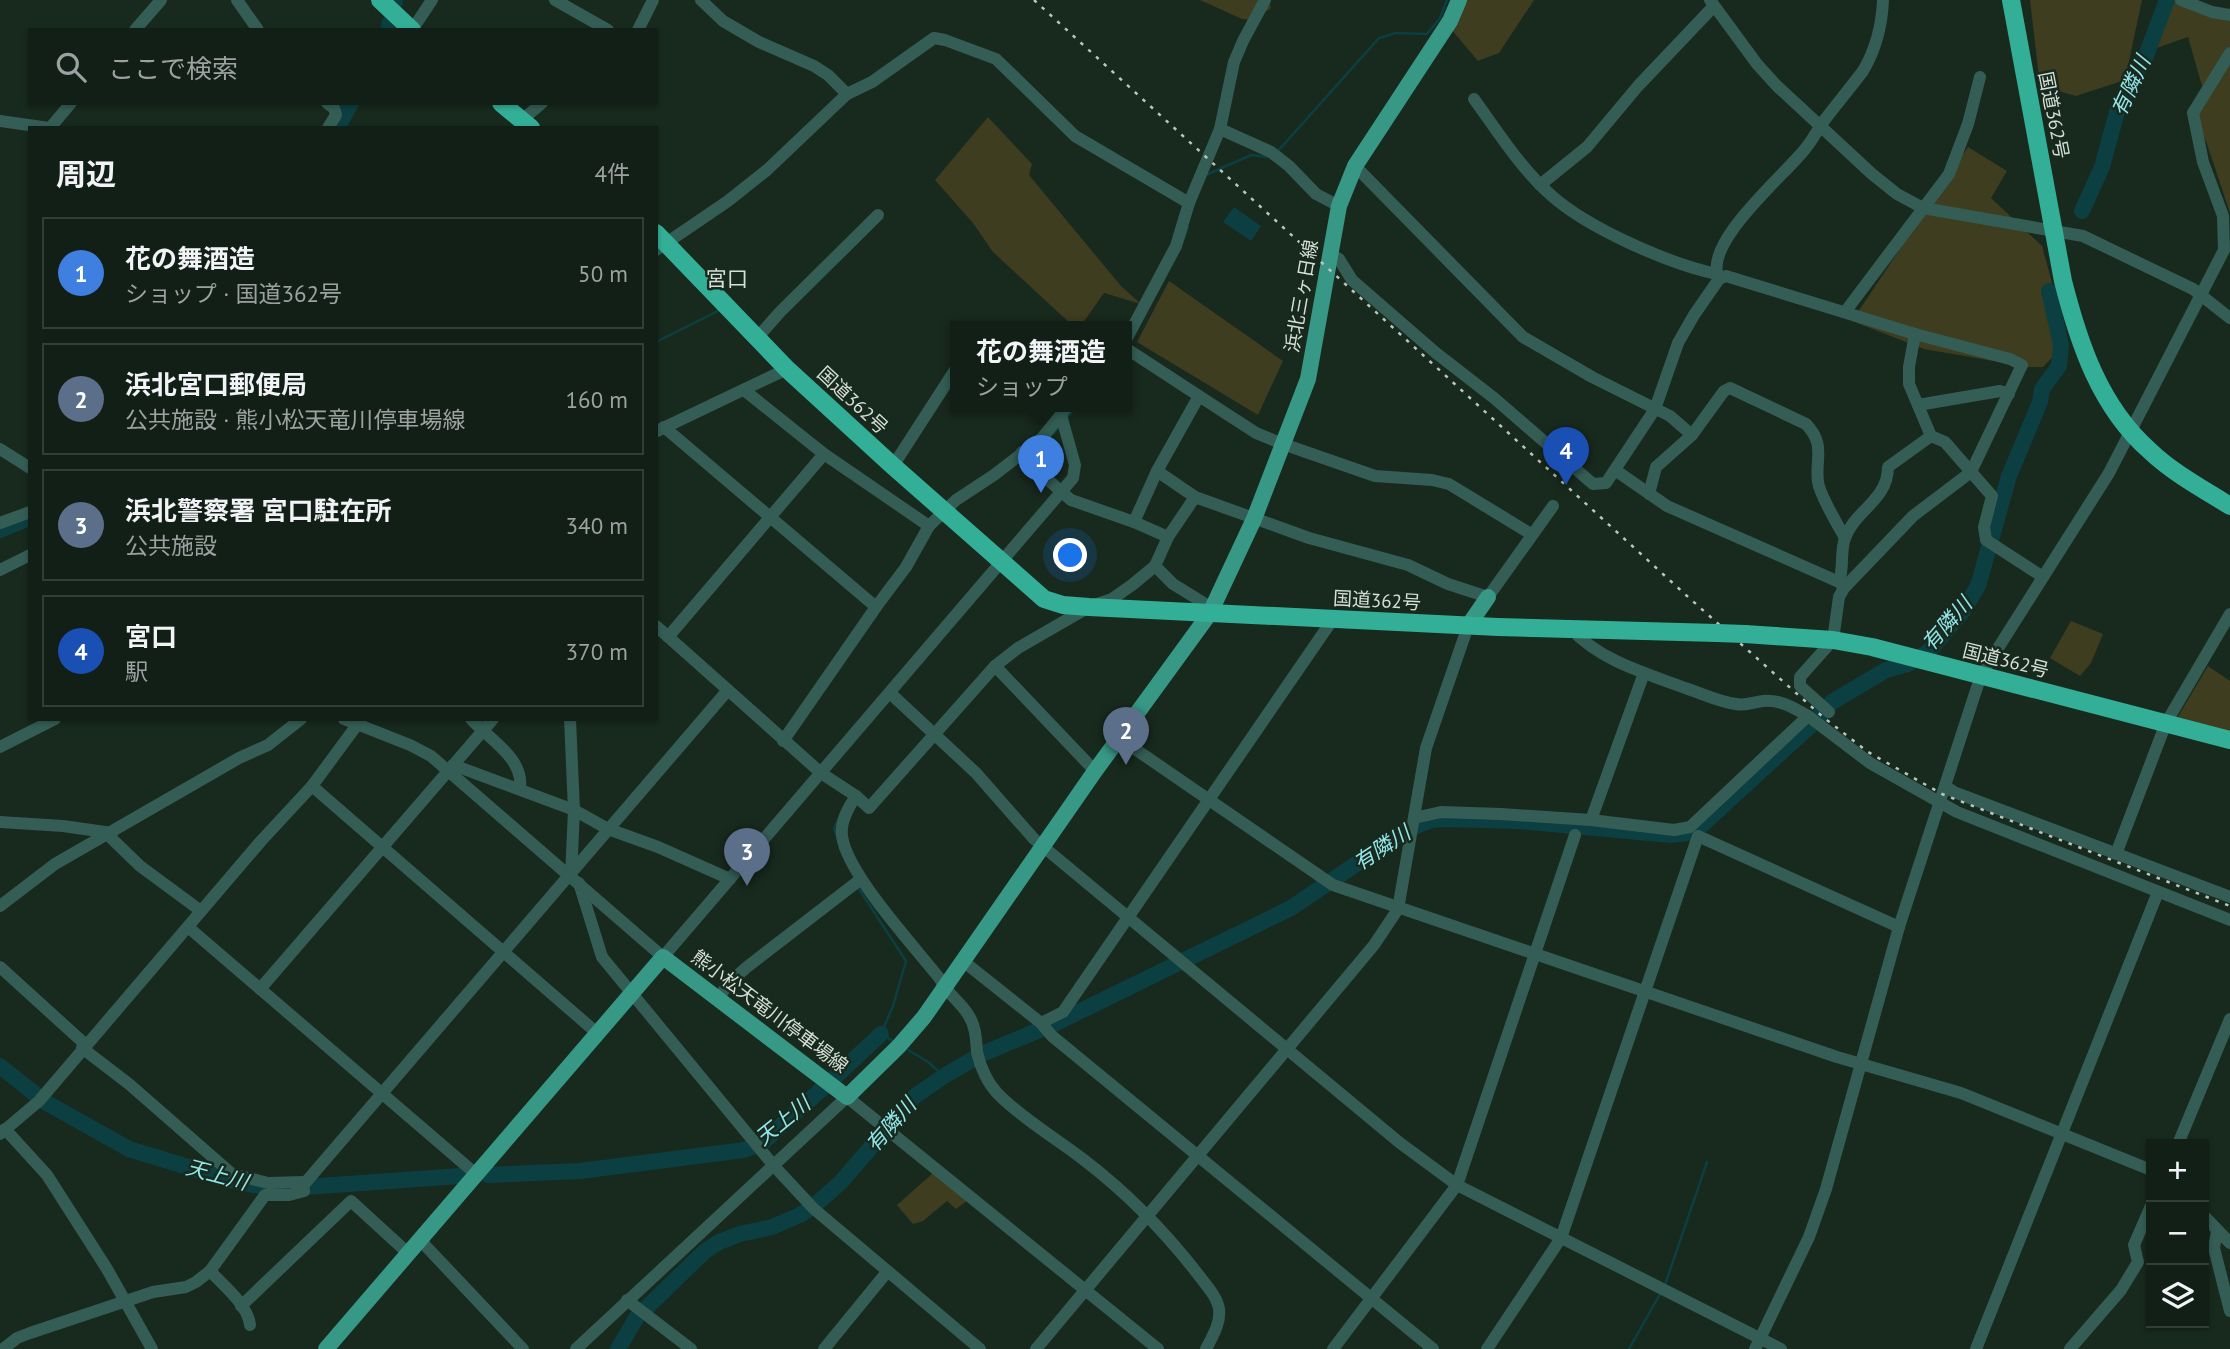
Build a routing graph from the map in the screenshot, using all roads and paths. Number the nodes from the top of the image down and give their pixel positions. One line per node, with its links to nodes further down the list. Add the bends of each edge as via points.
1 (162, 0): 15 (street)
2 (237, 0): 16 (street)
3 (380, 0): 17 (highway)
4 (432, 0): 18 (street)
5 (555, 0): 19 (street)
6 (653, 0): 20 (street)
7 (701, 0): 23 (street, via 723,21 759,43 814,65)
8 (1265, 0): 35 (street, via 1234,62)
9 (1459, 0): 36 (main road, 浜北三ヶ日線, via 1450,21)
10 (1883, 0): 34 (street, via 1882,22 1871,57)
11 (2011, 0): 42 (highway, 国道362号)
12 (2181, 0): 14 (street)
13 (1712, 3): 34 (street, via 1757,64); 37 (street, via 1587,147)
14 (2230, 15)
15 (137, 28)
16 (257, 28)
17 (410, 28)
18 (413, 28)
19 (604, 28)
20 (639, 28)
21 (2230, 52): 46 (street, via 2193,113 2203,162 2225,228 2224,250)
22 (1980, 77): 40 (street, via 1949,174)
23 (847, 94): 38 (street, via 872,82 924,43 934,38 945,40 996,59 1075,136); 43 (street, via 729,201)
24 (1474, 100): 37 (street)
25 (69, 105): 32 (street)
26 (330, 105): 33 (street, via 336,115)
27 (503, 105): 30 (highway)
28 (540, 105): 30 (street)
29 (0, 121): 31 (street)
30 (526, 124)
31 (35, 126)
32 (51, 126)
33 (329, 126)
34 (1820, 127): 40 (street, via 1884,184); 45 (street, via 1726,238 1717,259)
35 (1220, 129): 38 (street); 39 (street, via 1275,155 1317,194)
36 (1354, 166): 39 (main road, 浜北三ヶ日線); 59 (street, via 1523,337)
37 (1540, 185): 45 (street, via 1569,210 1606,232)
38 (1189, 203): 49 (street, via 1176,246)
39 (1339, 206): 44 (main road, 浜北三ヶ日線)
40 (1923, 208): 42 (street); 47 (street)
41 (878, 215): 51 (street)
42 (2055, 231): 46 (street, via 2083,236); 63 (highway, 国道362号, via 2074,327 2101,389)
43 (660, 242): 51 (highway, 国道362号)
44 (1330, 254): 66 (main road, 浜北三ヶ日線, via 1308,379); 72 (street, via 1339,259 1352,280 1584,478 1598,485 1606,483)
45 (1718, 277): 47 (street); 59 (street, via 1678,343)
46 (2202, 296): 48 (street); 63 (street)
47 (1845, 312): 50 (street)
48 (2230, 318)
49 (1132, 329)
50 (1915, 334): 56 (street, via 2022,365); 58 (street, via 1909,384)
51 (757, 338): 53 (highway, 国道362号)
52 (1132, 352): 57 (street)
53 (788, 369): 55 (street); 70 (highway, 国道362号)
54 (950, 378): 70 (street)
55 (744, 390): 62 (street); 69 (street)
56 (2009, 394): 58 (street, via 2000,391); 74 (street)
57 (1199, 396): 66 (street, via 1256,433); 73 (street)
58 (1918, 405): 65 (street)
59 (1655, 409): 64 (street); 72 (street)
60 (1063, 412): 68 (street)
61 (1064, 412): 75 (street, via 1075,472)
62 (660, 429): 83 (street)
63 (2131, 431): 79 (highway, 国道362号, via 2165,463); 94 (street)
64 (1692, 435): 76 (street, via 1656,467); 89 (street, via 1730,388 1805,424 1820,451 1818,483)
65 (1931, 436): 74 (street, via 1945,442); 89 (street, via 1888,467 1888,481)
66 (1283, 444): 82 (main road, 浜北三ヶ日線); 87 (street, via 1375,476 1449,484)
67 (0, 449): 71 (street)
68 (1023, 452): 75 (street); 80 (street)
69 (824, 454): 83 (street); 86 (street)
70 (893, 466): 80 (highway, 国道362号)
71 (28, 467)
72 (1615, 470): 76 (street)
73 (1157, 471): 77 (street); 84 (street)
74 (1971, 472): 94 (street, via 1992,496 1984,527 1992,543); 95 (street, via 1913,516)
75 (1062, 493): 84 (street); 91 (street)
76 (1649, 494): 95 (street)
77 (1195, 497): 82 (street); 88 (street)
78 (1553, 506): 87 (street)
79 (2230, 506)
80 (943, 511): 86 (street); 91 (highway, 国道362号)
81 (28, 513): 85 (street)
82 (1254, 519): 96 (street, via 1408,565); 99 (main road, 浜北三ヶ日線)
83 (770, 520): 97 (street); 105 (street)
84 (1134, 522): 88 (street)
85 (0, 523)
86 (929, 526): 97 (street)
87 (1531, 534): 96 (street)
88 (1168, 537): 92 (street)
89 (1845, 538): 95 (street)
90 (28, 556): 93 (street)
91 (1002, 563): 98 (highway, 国道362号, via 1044,598); 111 (street)
92 (1155, 566): 98 (street, via 1112,599); 99 (street)
93 (0, 570)
94 (2043, 577): 109 (street)
95 (1842, 585): 106 (street)
96 (1488, 597): 102 (main road)
97 (876, 607): 126 (street)
98 (1088, 607): 99 (highway, 国道362号); 107 (street)
99 (1211, 611): 101 (highway, 国道362号); 124 (main road, 熊小松天竜川停車場線)
100 (2230, 614): 120 (street)
101 (1333, 619): 102 (highway, 国道362号); 135 (street)
102 (1468, 626): 104 (highway, 国道362号); 139 (street, via 1426,748)
103 (658, 628): 105 (street)
104 (1571, 629): 106 (highway, 国道362号, bridge); 108 (street, via 1621,665)
105 (668, 636): 110 (street)
106 (1833, 640): 109 (highway, 国道362号); 112 (street, via 1798,682)
107 (996, 666): 123 (street); 129 (street)
108 (1644, 673): 113 (street, via 1736,704 1786,704); 137 (street)
109 (1981, 675): 120 (highway, 国道362号); 133 (street)
110 (728, 690): 126 (street); 140 (street)
111 (890, 694): 123 (street); 130 (street)
112 (1825, 708)
113 (1814, 720): 133 (street, via 1870,763); 141 (street)
114 (51, 721): 127 (street)
115 (298, 721): 142 (street, via 268,744)
116 (348, 721): 121 (street)
117 (473, 721): 122 (street)
118 (490, 721): 122 (street)
119 (570, 721): 136 (street)
120 (2166, 723): 125 (highway, 国道362号); 146 (street)
121 (357, 725): 128 (street, via 410,745); 131 (street)
122 (481, 731): 128 (street); 132 (street, via 510,757 522,779)
123 (936, 734): 134 (street, via 869,808); 144 (street)
124 (1119, 738): 129 (main road, 熊小松天竜川停車場線); 135 (street)
125 (2230, 740)
126 (783, 741): 130 (street)
127 (0, 747)
128 (450, 767): 132 (street); 145 (street); 147 (street)
129 (1095, 771): 144 (main road, 熊小松天竜川停車場線)
130 (821, 773): 134 (street); 148 (street)
131 (312, 786): 145 (street); 154 (street)
132 (520, 788): 136 (street)
133 (1942, 794): 146 (street, via 1954,792); 150 (street); 157 (street)
134 (856, 796): 149 (street, via 846,811 841,834)
135 (1209, 801): 153 (street, via 1330,883); 155 (street)
136 (574, 810): 140 (street); 147 (street)
137 (1591, 820): 139 (street, via 1441,812); 141 (street)
138 (0, 822): 142 (street)
139 (1413, 823): 153 (street)
140 (608, 829): 147 (street); 148 (street)
141 (1695, 832): 157 (street); 166 (street)
142 (110, 834): 152 (street, via 55,864); 154 (street, via 139,866)
143 (1575, 835): 160 (street)
144 (1043, 846): 155 (street); 162 (main road, 熊小松天竜川停車場線)
145 (382, 847): 159 (street); 165 (street)
146 (2116, 854): 151 (street)
147 (575, 879): 159 (street); 161 (street); 167 (street, via 602,957)
148 (730, 879): 161 (street)
149 (862, 879): 164 (street); 168 (street, via 747,967)
150 (2158, 892): 156 (street); 178 (street)
151 (2230, 897)
152 (0, 906)
153 (1398, 909): 160 (street); 173 (street, via 1374,945)
154 (201, 911): 158 (street)
155 (1129, 918): 170 (street, via 1063,1012); 173 (street)
156 (2230, 920)
157 (1899, 927): 174 (street)
158 (188, 928): 165 (street); 172 (street)
159 (504, 953): 171 (street); 175 (street)
160 (1535, 955): 166 (street); 185 (street)
161 (663, 957): 167 (main road, 熊小松天竜川停車場線); 168 (main road, 熊小松天竜川停車場線)
162 (963, 961): 164 (main road, 熊小松天竜川停車場線); 170 (street)
163 (0, 967): 172 (street)
164 (944, 988): 176 (main road, 熊小松天竜川停車場線, via 899,1046); 186 (street, via 969,1016 978,1057 997,1093 1087,1162)
165 (260, 989): 175 (street)
166 (1645, 992): 174 (street); 190 (street)
167 (631, 994): 171 (main road, 熊小松天竜川停車場線); 181 (street)
168 (719, 997): 176 (main road, 熊小松天竜川停車場線)
169 (2230, 1020): 179 (street)
170 (1041, 1023): 180 (street)
171 (597, 1033): 183 (main road, 熊小松天竜川停車場線)
172 (84, 1047): 177 (street, via 41,1098); 184 (street, via 232,1174)
173 (1286, 1048): 180 (street); 185 (street)
174 (1861, 1064): 178 (street, via 1961,1093); 202 (street, via 1809,1237)
175 (382, 1093): 183 (street); 184 (street)
176 (847, 1097): 181 (street); 195 (street)
177 (3, 1132): 197 (street, via 47,1175)
178 (2062, 1132): 182 (street); 203 (street)
179 (2180, 1139)
180 (1198, 1154): 186 (street); 196 (street)
181 (774, 1166): 194 (street); 199 (street)
182 (2146, 1168)
183 (477, 1175): 191 (main road, 熊小松天竜川停車場線)
184 (303, 1185): 193 (street, via 289,1195 265,1195)
185 (1457, 1185): 190 (street); 196 (street)
186 (1147, 1217): 195 (street); 214 (street, via 1214,1296 1219,1321)
187 (2146, 1217): 219 (street, via 2134,1245 2138,1262 2121,1290)
188 (2209, 1221): 189 (street)
189 (2226, 1236): 200 (street, via 2214,1248)
190 (1561, 1238): 202 (street); 217 (street)
191 (421, 1241): 192 (main road, 熊小松天竜川停車場線); 207 (street)
192 (409, 1254): 198 (street, via 351,1201); 206 (main road, 熊小松天竜川停車場線)
193 (210, 1271): 197 (street, via 186,1287); 198 (street)
194 (887, 1272): 210 (street); 211 (street)
195 (1086, 1289): 212 (street); 213 (street)
196 (1372, 1299): 215 (street); 216 (street)
197 (126, 1301): 204 (street, via 17,1338); 205 (street)
198 (241, 1306): 201 (street)
199 (637, 1307): 208 (street); 209 (street)
200 (2230, 1311)
201 (250, 1325)
202 (1758, 1344): 218 (street)
203 (1979, 1348)
204 (3, 1349)
205 (152, 1349)
206 (326, 1349)
207 (523, 1349)
208 (576, 1349)
209 (691, 1349)
210 (824, 1349)
211 (980, 1349)
212 (1036, 1349)
213 (1158, 1349)
214 (1206, 1349)
215 (1333, 1349)
216 (1433, 1349)
217 (1486, 1349)
218 (1781, 1349)
219 (2070, 1349)

